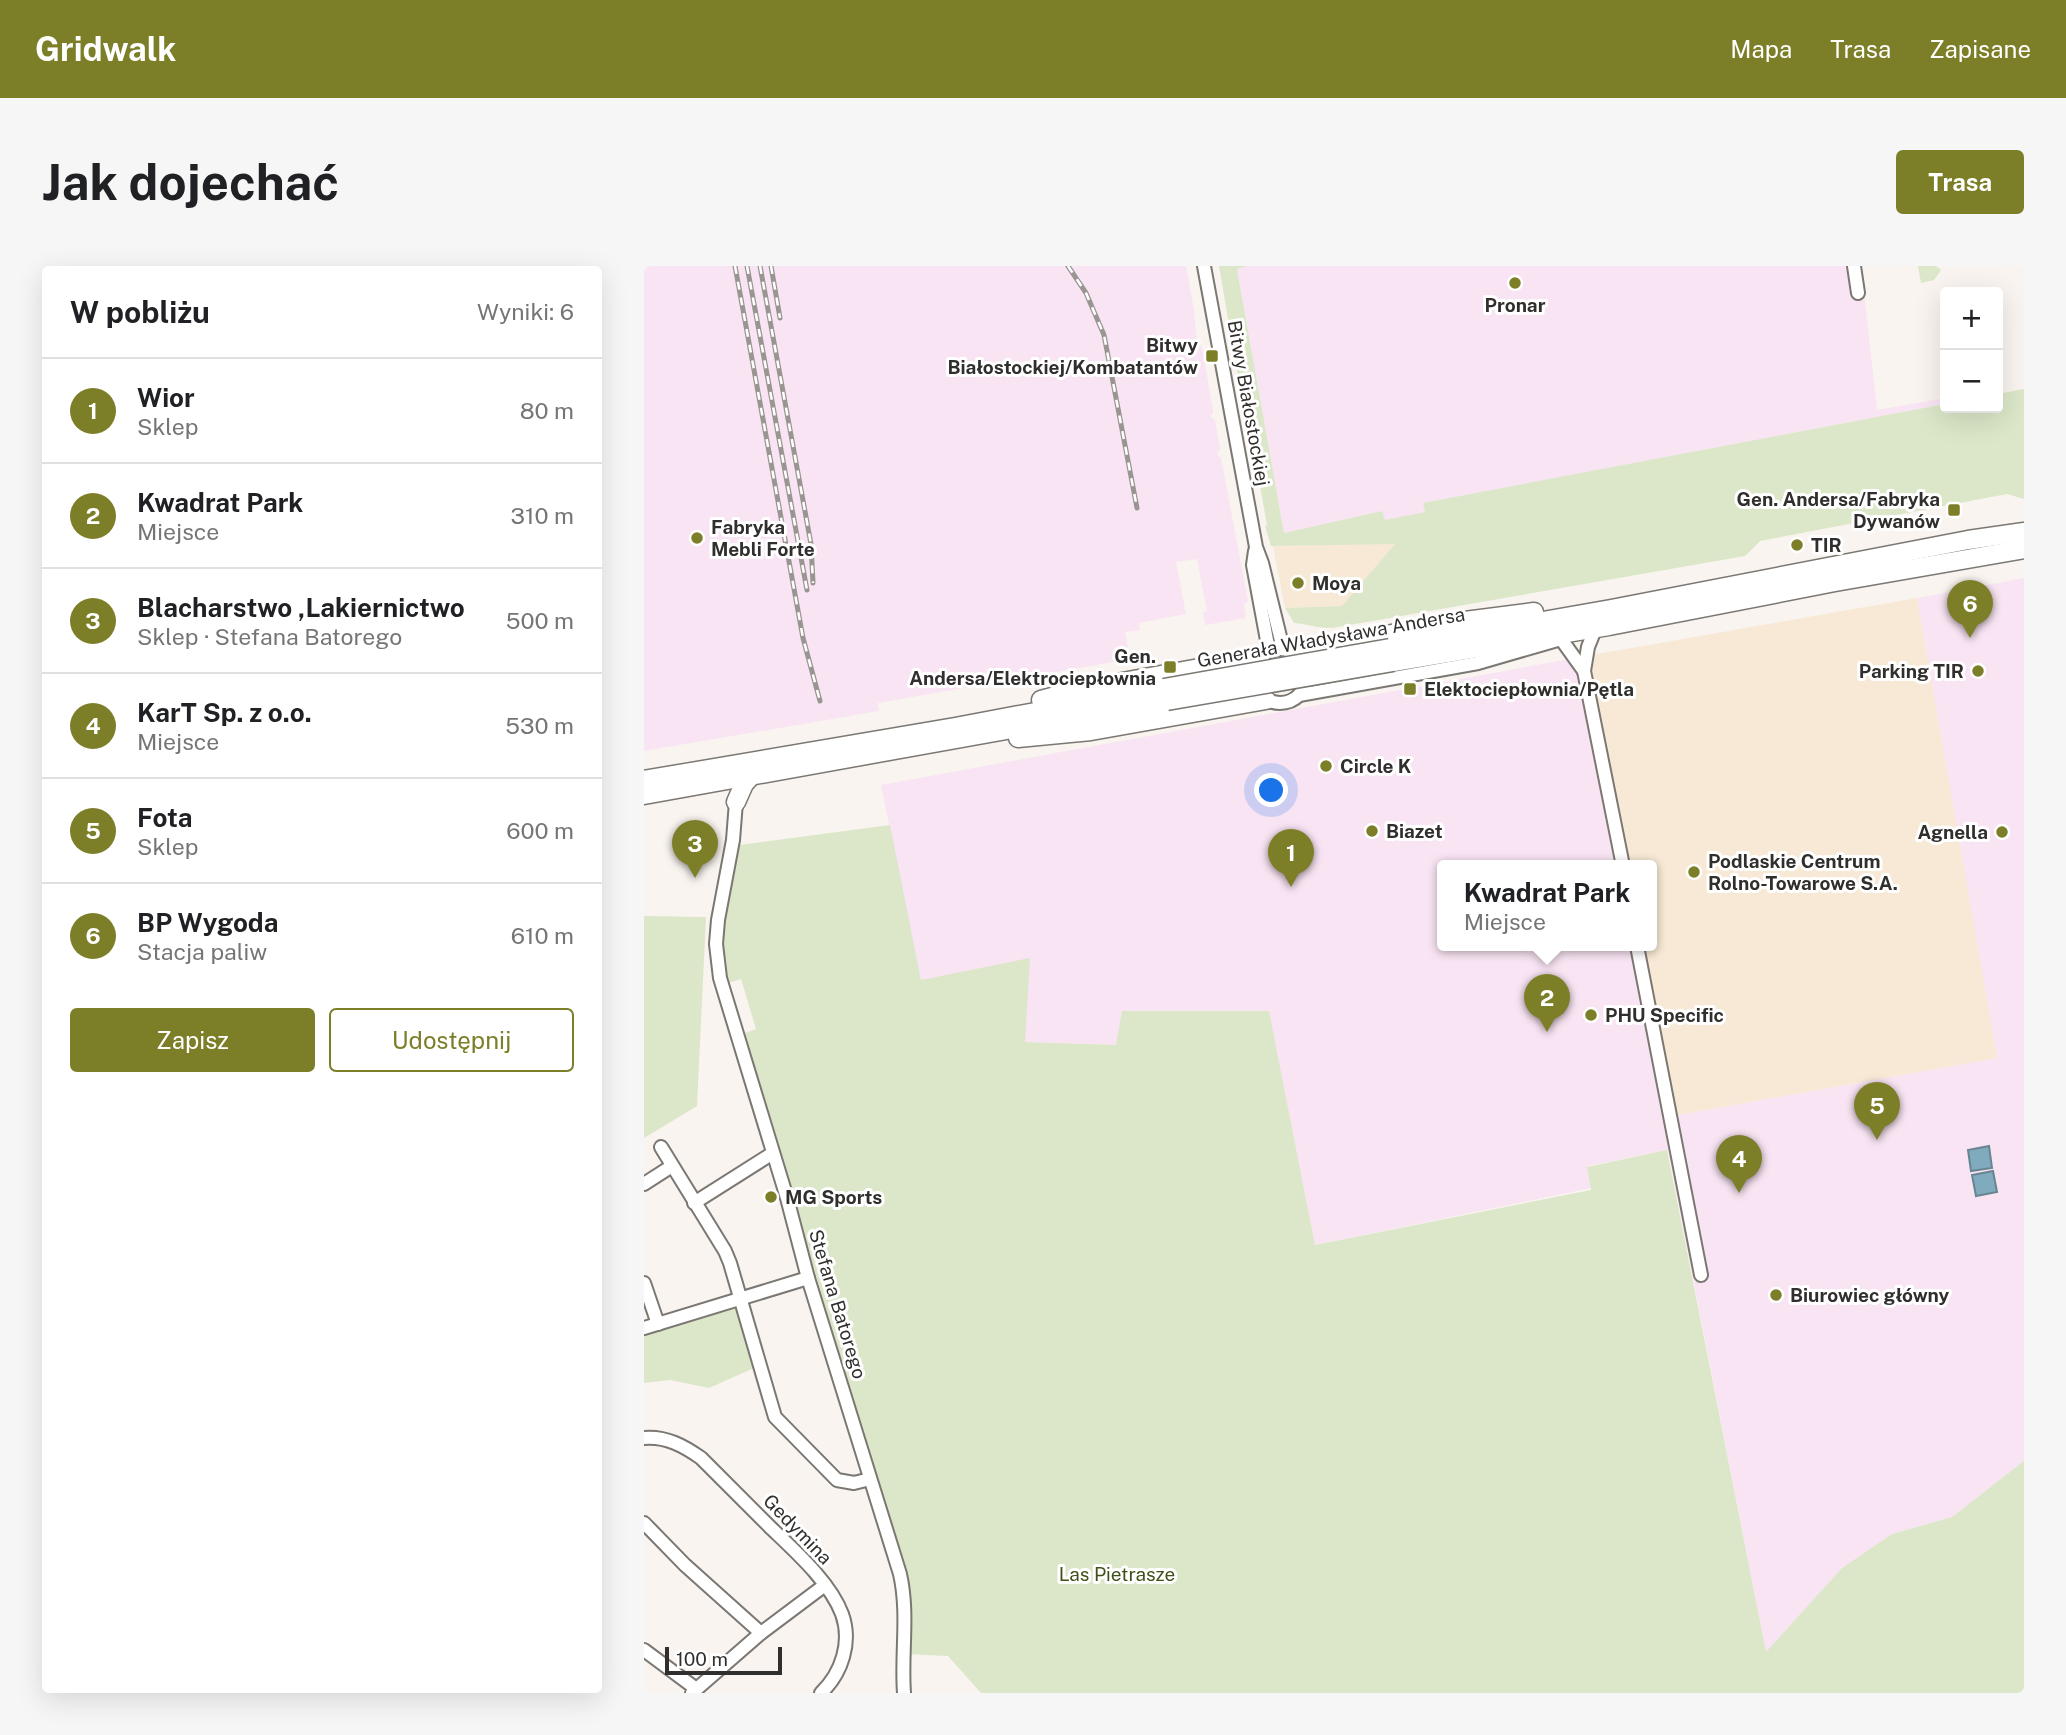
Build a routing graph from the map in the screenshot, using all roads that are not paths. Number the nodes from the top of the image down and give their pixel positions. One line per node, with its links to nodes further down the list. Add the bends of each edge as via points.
1 (1204, 266): 5 (street, Bitwy Białostockiej)
2 (1854, 266): 3 (street)
3 (1858, 293)
4 (2024, 532): 7 (highway, Generała Władysława Andersa, via 1968,540)
5 (1256, 547): 9 (street, Bitwy Białostockiej); 10 (street, Bitwy Białostockiej, via 1253,565)
6 (2024, 549): 7 (highway, Generała Władysława Andersa)
7 (1605, 622): 8 (highway); 9 (highway, via 1586,608 1490,617); 11 (street, via 1588,647); 14 (highway, Generała Władysława Andersa, bridge)
8 (1561, 639): 11 (street); 12 (street, via 1478,663)
9 (1288, 650): 10 (street); 12 (street, via 1302,660 1307,672)
10 (1265, 654): 13 (street, via 1253,669 1253,683); 14 (highway, via 1079,690 977,718)
11 (1584, 671): 20 (street)
12 (1299, 695): 13 (street, via 1283,703)
13 (1266, 700): 14 (highway, via 1073,734 981,741)
14 (955, 733): 15 (highway, Generała Władysława Andersa); 16 (highway, Generała Władysława Andersa)
15 (751, 776): 17 (highway, Generała Władysława Andersa); 19 (highway)
16 (644, 780)
17 (715, 782): 18 (highway, Generała Władysława Andersa); 19 (highway)
18 (644, 795)
19 (736, 802): 23 (street, Stefana Batorego, via 718,920 717,961)
20 (1622, 860)
21 (1638, 951): 27 (street)
22 (661, 1147): 24 (street)
23 (773, 1153): 26 (street); 28 (street, Stefana Batorego)
24 (672, 1166): 25 (street); 26 (street)
25 (644, 1184)
26 (694, 1203): 30 (street, via 725,1251)
27 (1701, 1275)
28 (808, 1278): 30 (street); 34 (street, Stefana Batorego)
29 (644, 1283): 31 (street)
30 (740, 1299): 31 (street); 34 (street, via 775,1417 837,1480 854,1483)
31 (658, 1324): 32 (street)
32 (644, 1328)
33 (644, 1438): 36 (street, Gedymina, via 667,1439 701,1458)
34 (870, 1479): 41 (street, Stefana Batorego, via 905,1595)
35 (644, 1523): 37 (street)
36 (825, 1586): 37 (street); 40 (street, Gedymina, via 843,1617 846,1637 838,1672)
37 (761, 1633): 39 (street)
38 (644, 1650): 39 (street)
39 (693, 1690)
40 (821, 1693)
41 (904, 1693)

